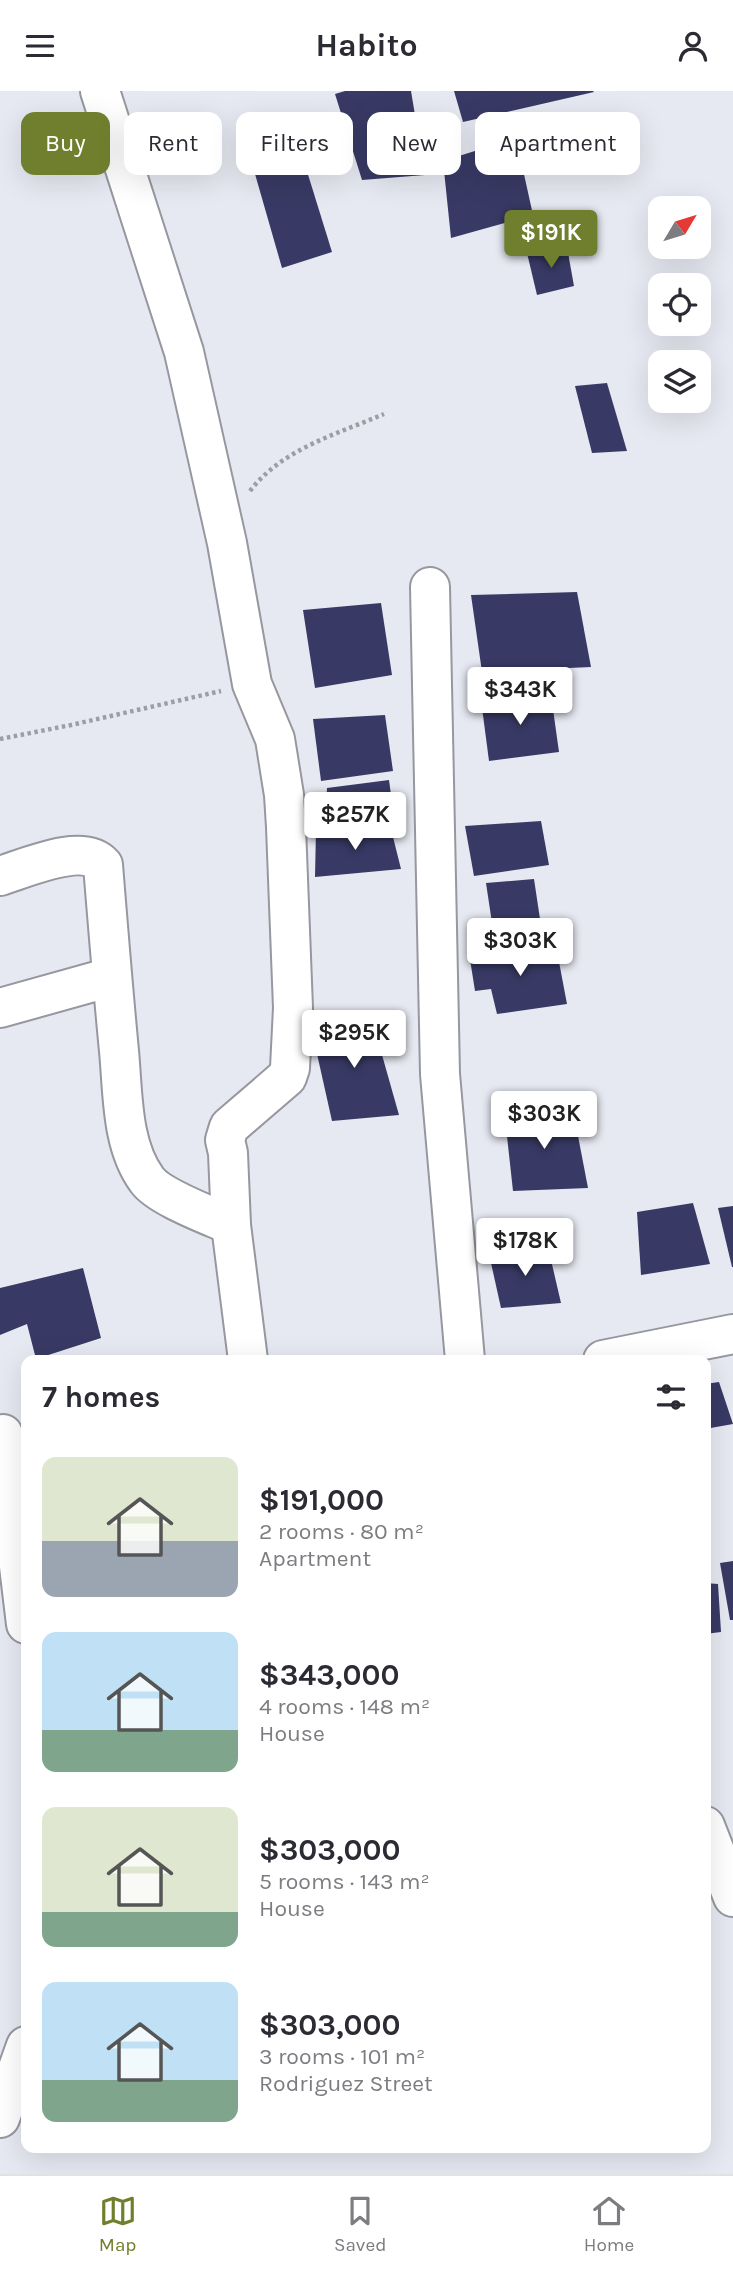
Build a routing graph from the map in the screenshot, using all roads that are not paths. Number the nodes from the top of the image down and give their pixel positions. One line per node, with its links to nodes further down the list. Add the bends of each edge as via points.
1 (100, 91): 6 (street, via 184,352 227,543 252,684 275,739 284,795 293,1008 290,1067 287,1077 229,1127 225,1140)
2 (430, 587): 9 (street, via 440,1074)
3 (0, 876): 4 (street, via 69,856 84,854 98,859 103,865)
4 (111, 977): 5 (street); 6 (street, via 134,1157 148,1183)
5 (0, 1008)
6 (231, 1225): 8 (street)
7 (733, 1334): 10 (street)
8 (247, 1355)
9 (465, 1355)
10 (628, 1355)
11 (10, 1433): 12 (street)
12 (21, 1564)
13 (715, 1828): 14 (street)
14 (733, 1897)
15 (21, 2060): 16 (street)
16 (0, 2118)

